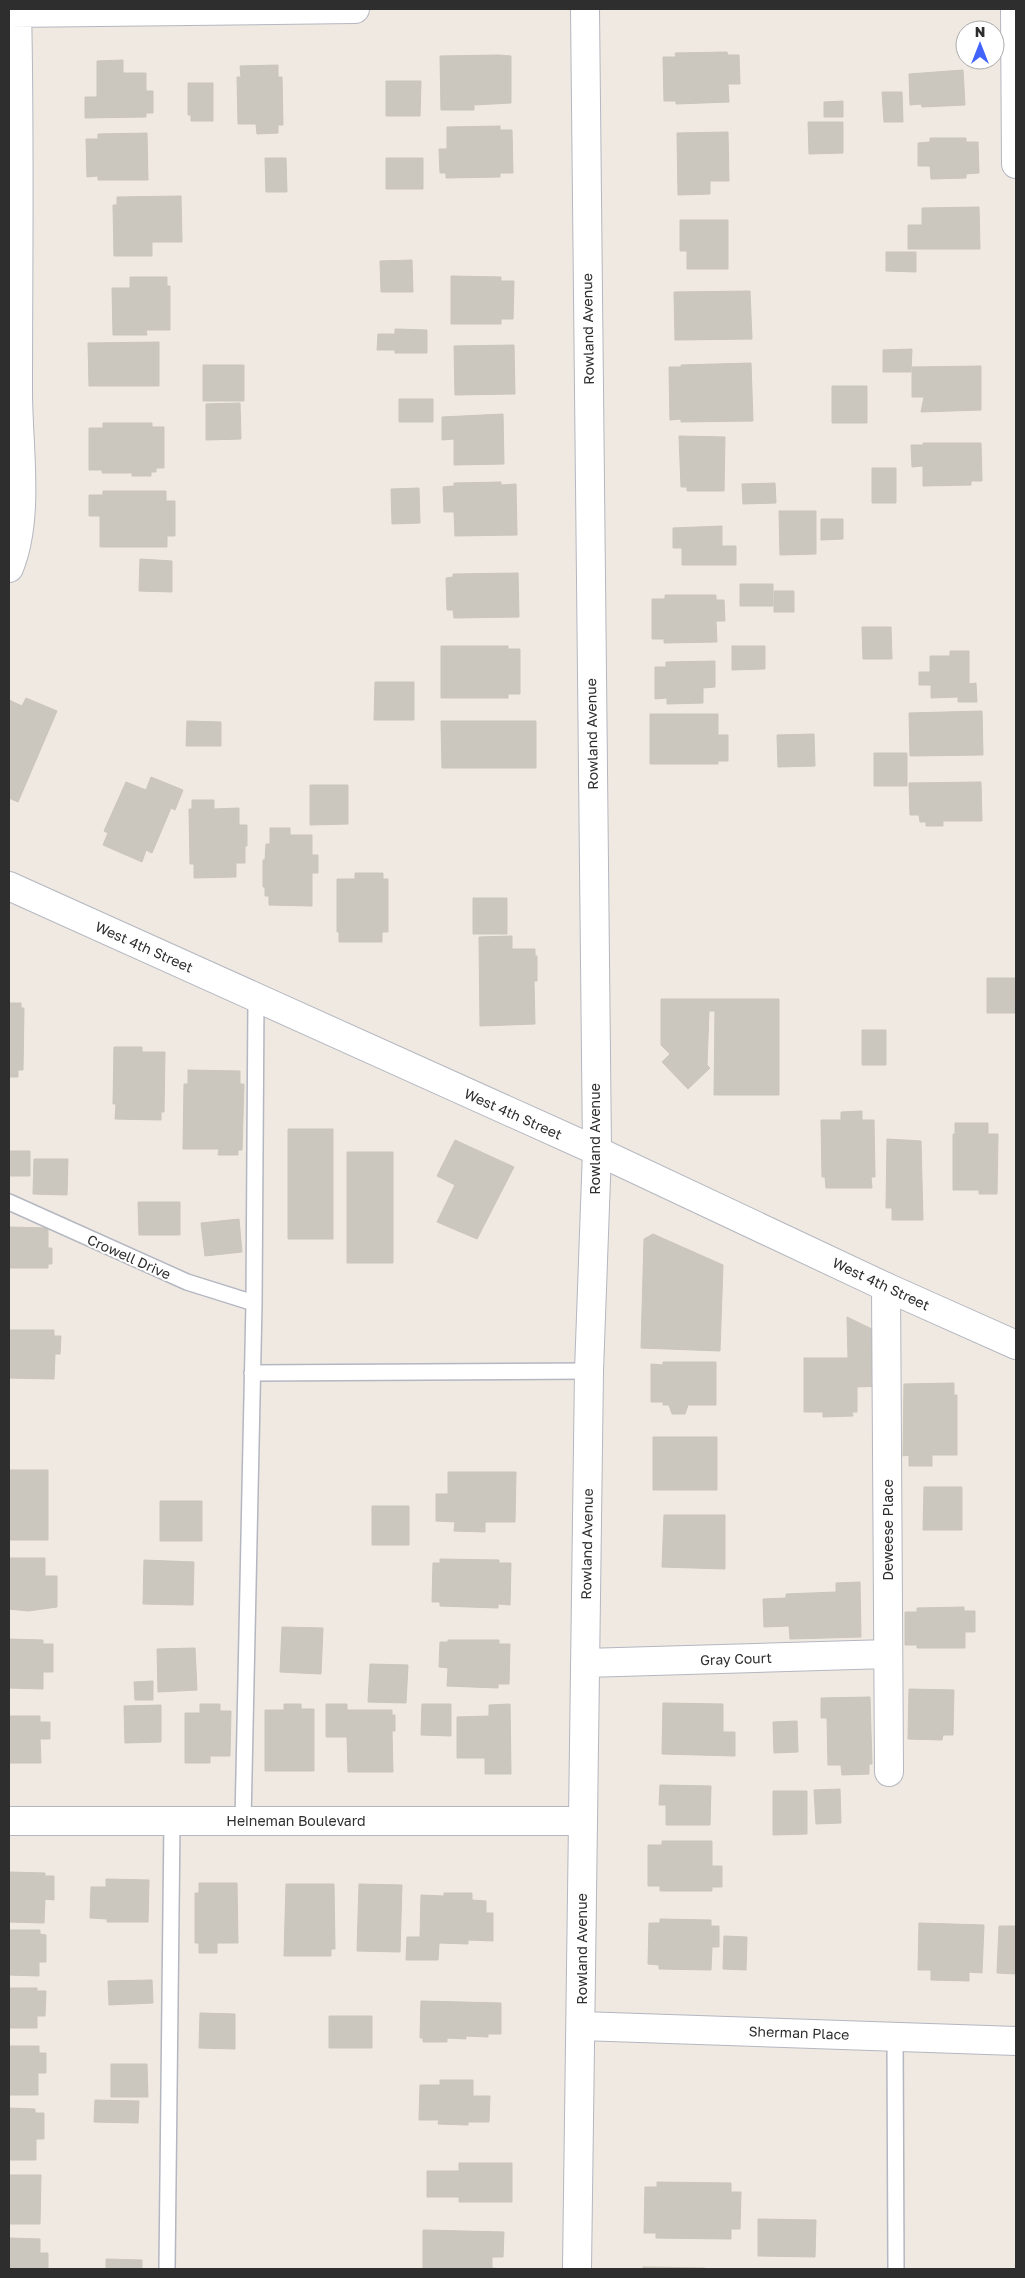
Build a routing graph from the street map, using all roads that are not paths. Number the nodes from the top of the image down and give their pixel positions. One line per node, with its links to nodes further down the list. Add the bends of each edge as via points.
1 (293, 9): 2 (street); 5 (street)
2 (355, 9)
3 (585, 9): 10 (street, Rowland Avenue)
4 (1015, 9): 6 (street)
5 (15, 12): 7 (street, via 20,482 19,518)
6 (1016, 164)
7 (10, 562)
8 (9, 886): 9 (street, West 4th Street)
9 (256, 998): 10 (street, West 4th Street); 13 (lane)
10 (597, 1151): 12 (street, West 4th Street); 15 (street, Rowland Avenue)
11 (9, 1202): 13 (lane, Crowell Drive, via 146,1266)
12 (886, 1287): 14 (street, West 4th Street); 17 (street, Deweese Place)
13 (254, 1303): 16 (lane)
14 (1016, 1345)
15 (589, 1371): 16 (lane); 18 (street, Rowland Avenue)
16 (252, 1374): 22 (lane)
17 (888, 1654): 18 (street, Gray Court); 19 (street, Deweese Place)
18 (585, 1663): 23 (street, Rowland Avenue)
19 (889, 1772)
20 (9, 1820): 21 (street, Heineman Boulevard)
21 (172, 1820): 22 (street, Heineman Boulevard); 27 (lane)
22 (243, 1820): 23 (street, Heineman Boulevard)
23 (583, 1820): 24 (street, Rowland Avenue)
24 (581, 2026): 25 (street, Sherman Place); 28 (street, Rowland Avenue)
25 (895, 2037): 26 (street, Sherman Place); 29 (lane)
26 (1016, 2041)
27 (167, 2269)
28 (577, 2269)
29 (896, 2269)

